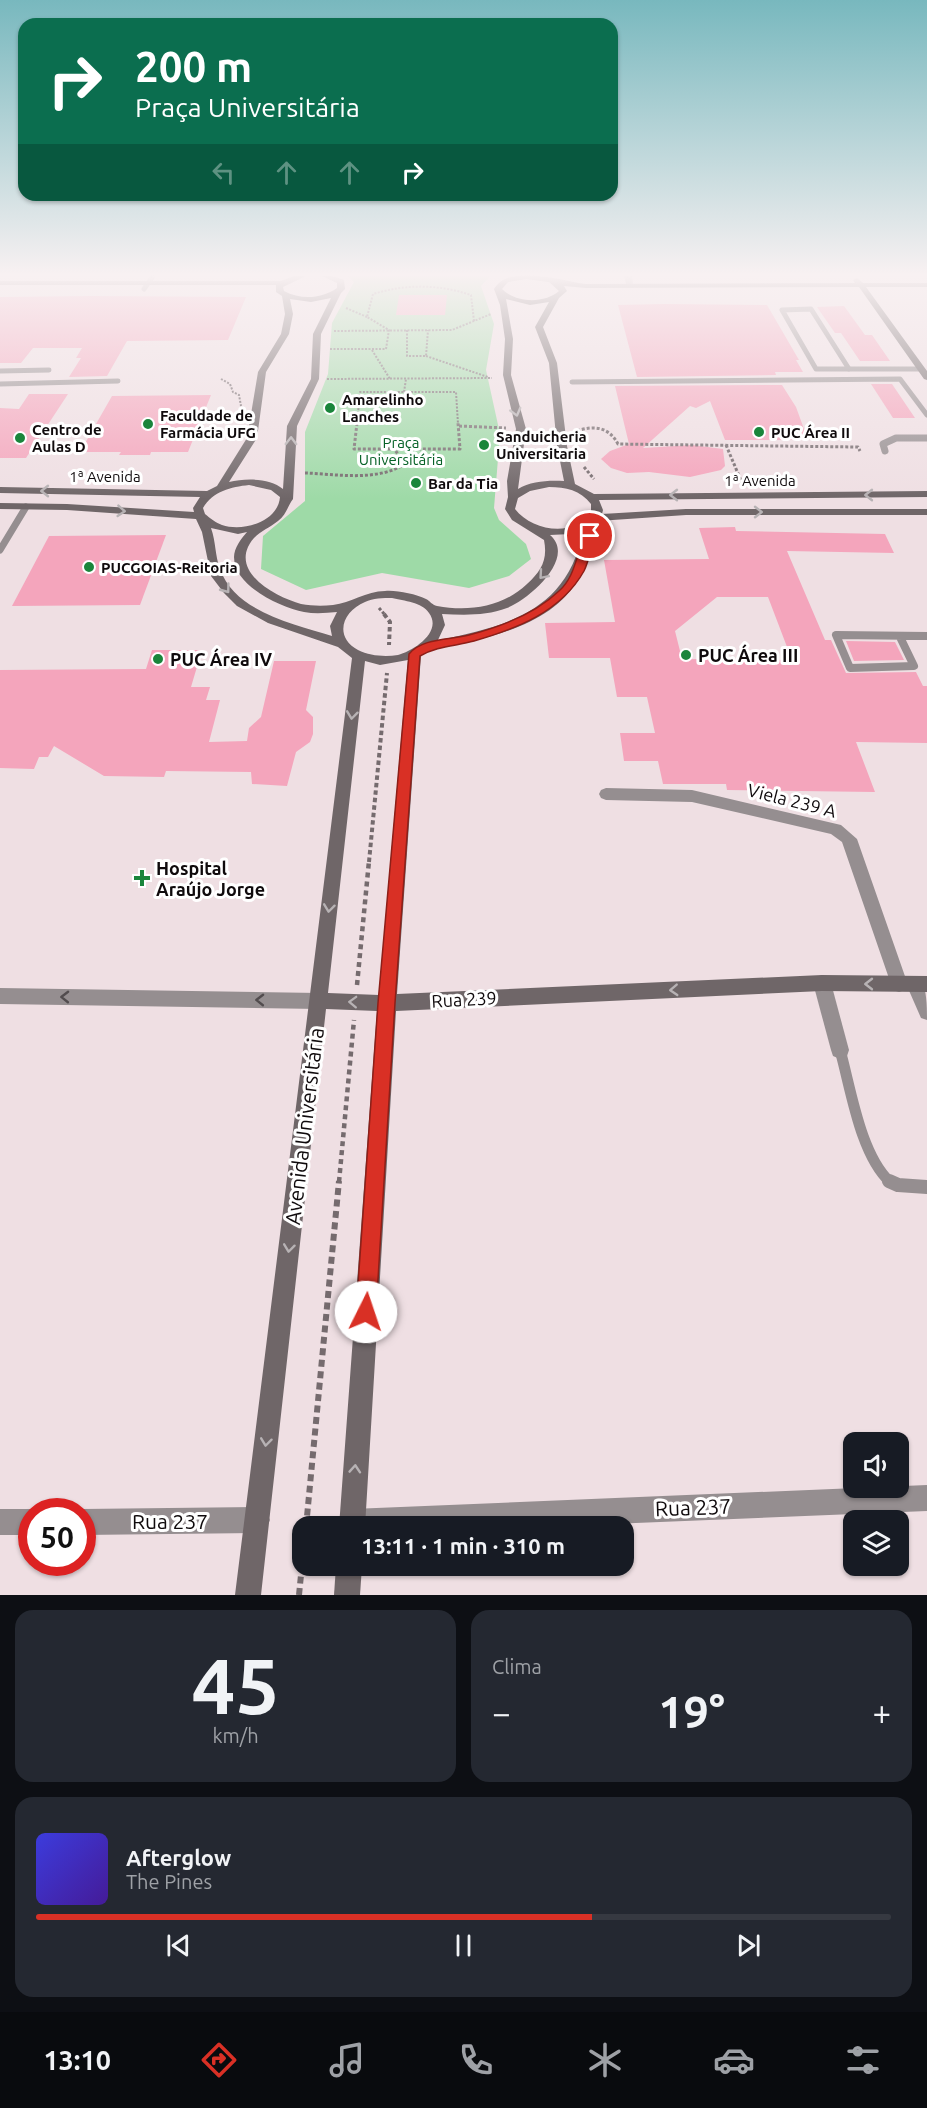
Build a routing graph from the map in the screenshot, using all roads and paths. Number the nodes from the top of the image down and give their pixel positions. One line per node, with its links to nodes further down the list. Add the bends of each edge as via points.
1 (275, 350): 28 (main road, via 262,372)
2 (316, 350): 50 (main road, one-way to 2, via 292,426 315,380)
3 (372, 350): 20 (path)
4 (407, 350): 11 (path, via 407,356)
5 (426, 350): 11 (path)
6 (508, 350): 48 (main road, one-way to 48, via 507,375 521,429)
7 (548, 350): 41 (main road)
8 (805, 350): 12 (lane, via 816,369)
9 (837, 350): 12 (lane)
10 (907, 350): 13 (main road)
11 (426, 356): 16 (path)
12 (849, 369): 13 (lane)
13 (920, 369): 17 (main road)
14 (490, 370): 16 (path)
15 (0, 371): 25 (lane, via 50,370)
16 (492, 378): 21 (path); 26 (path)
17 (927, 378)
18 (221, 379): 28 (path, via 239,395 241,406)
19 (320, 379): 20 (path)
20 (390, 379): 21 (path)
21 (406, 379): 27 (path)
22 (118, 381): 25 (lane)
23 (572, 382): 29 (lane, via 900,379)
24 (0, 384): 25 (lane)
25 (39, 385)
26 (494, 388)
27 (404, 392): 31 (path, via 456,392); 35 (path, via 360,393 354,449)
28 (257, 406): 42 (main road, via 252,438)
29 (927, 415)
30 (501, 418): 31 (path, via 504,428)
31 (459, 426): 35 (path, via 460,449)
32 (927, 438): 37 (lane, via 890,440 883,444)
33 (577, 439): 34 (path, via 577,430 607,428 618,444)
34 (726, 445): 36 (path, via 858,447); 47 (path)
35 (395, 449): 39 (path, via 405,464 398,471 381,475)
36 (860, 451)
37 (885, 451)
38 (583, 466): 40 (path)
39 (298, 473)
40 (596, 481)
41 (570, 485): 48 (main road, via 537,485); 49 (main road)
42 (221, 487): 44 (main road); 50 (main road, via 263,483 283,492)
43 (0, 490): 44 (main road, 1ª Avenida, one-way to 43)
44 (209, 494): 55 (main road, via 198,508)
45 (927, 494): 47 (main road, 1ª Avenida, one-way to 47)
46 (699, 495): 47 (main road, 1ª Avenida); 49 (main road, 1ª Avenida, one-way to 49); 54 (main road)
47 (747, 495)
48 (513, 497): 58 (main road, via 513,515)
49 (593, 497): 56 (main road, via 598,504)
50 (288, 499): 57 (main road, via 281,515)
51 (0, 506): 52 (main road, 1ª Avenida)
52 (26, 507): 55 (main road, 1ª Avenida, one-way to 55); 59 (lane)
53 (927, 512): 54 (main road, 1ª Avenida, one-way to 53)
54 (705, 513): 56 (main road, 1ª Avenida)
55 (200, 516): 57 (main road, via 216,528); 65 (main road, one-way to 65, via 208,527 209,551 216,574 231,596 280,624)
56 (593, 520): 58 (main road, 1ª Avenida, via 570,530); 66 (main road, via 580,569 564,593 524,621)
57 (258, 527): 61 (main road, via 248,537 239,558 260,590 305,609)
58 (533, 528): 62 (main road, one-way to 62, via 549,539 552,551 550,567 531,589 513,602 492,609)
59 (0, 550)
60 (369, 597): 61 (main road); 62 (main road, via 408,596); 68 (path, via 390,622)
61 (347, 607): 65 (main road, via 335,625 335,635)
62 (433, 609): 66 (main road, via 440,628)
63 (927, 636): 64 (lane)
64 (900, 637): 64 (lane, via 844,635 836,635 850,668 914,666)
65 (341, 644): 67 (main road)
66 (421, 650): 68 (main road); 75 (main road)
67 (359, 657): 68 (main road); 73 (main road, Avenida Universitária, one-way to 73)
68 (388, 660): 74 (path)
69 (606, 794): 71 (street, Viela 239 A, via 692,796 836,829 849,839)
70 (822, 983): 71 (main road, Rua 239, one-way to 70); 75 (main road, Rua 239, one-way to 75); 77 (street)
71 (914, 984): 76 (street, Viela 239 A)
72 (0, 996): 73 (street, Rua 239, one-way to 72)
73 (319, 1001): 74 (main road, Rua 239, one-way to 73); 83 (main road, Avenida Universitária, one-way to 83)
74 (356, 1002): 75 (main road, Rua 239); 80 (path)
75 (387, 1003): 81 (main road, one-way to 75)
76 (927, 1012)
77 (840, 1050): 78 (lane, via 863,1133 879,1173 891,1183)
78 (927, 1187)
79 (927, 1498): 82 (street, Rua 237)
80 (307, 1516)
81 (353, 1516)
82 (529, 1516)
83 (257, 1520): 86 (street, Rua 237); 89 (main road, Avenida Universitária)
84 (0, 1522): 85 (street)
85 (18, 1522)
86 (96, 1522)
87 (301, 1576): 90 (path)
88 (348, 1576): 91 (main road)
89 (248, 1595)
90 (299, 1595)
91 (347, 1595)

